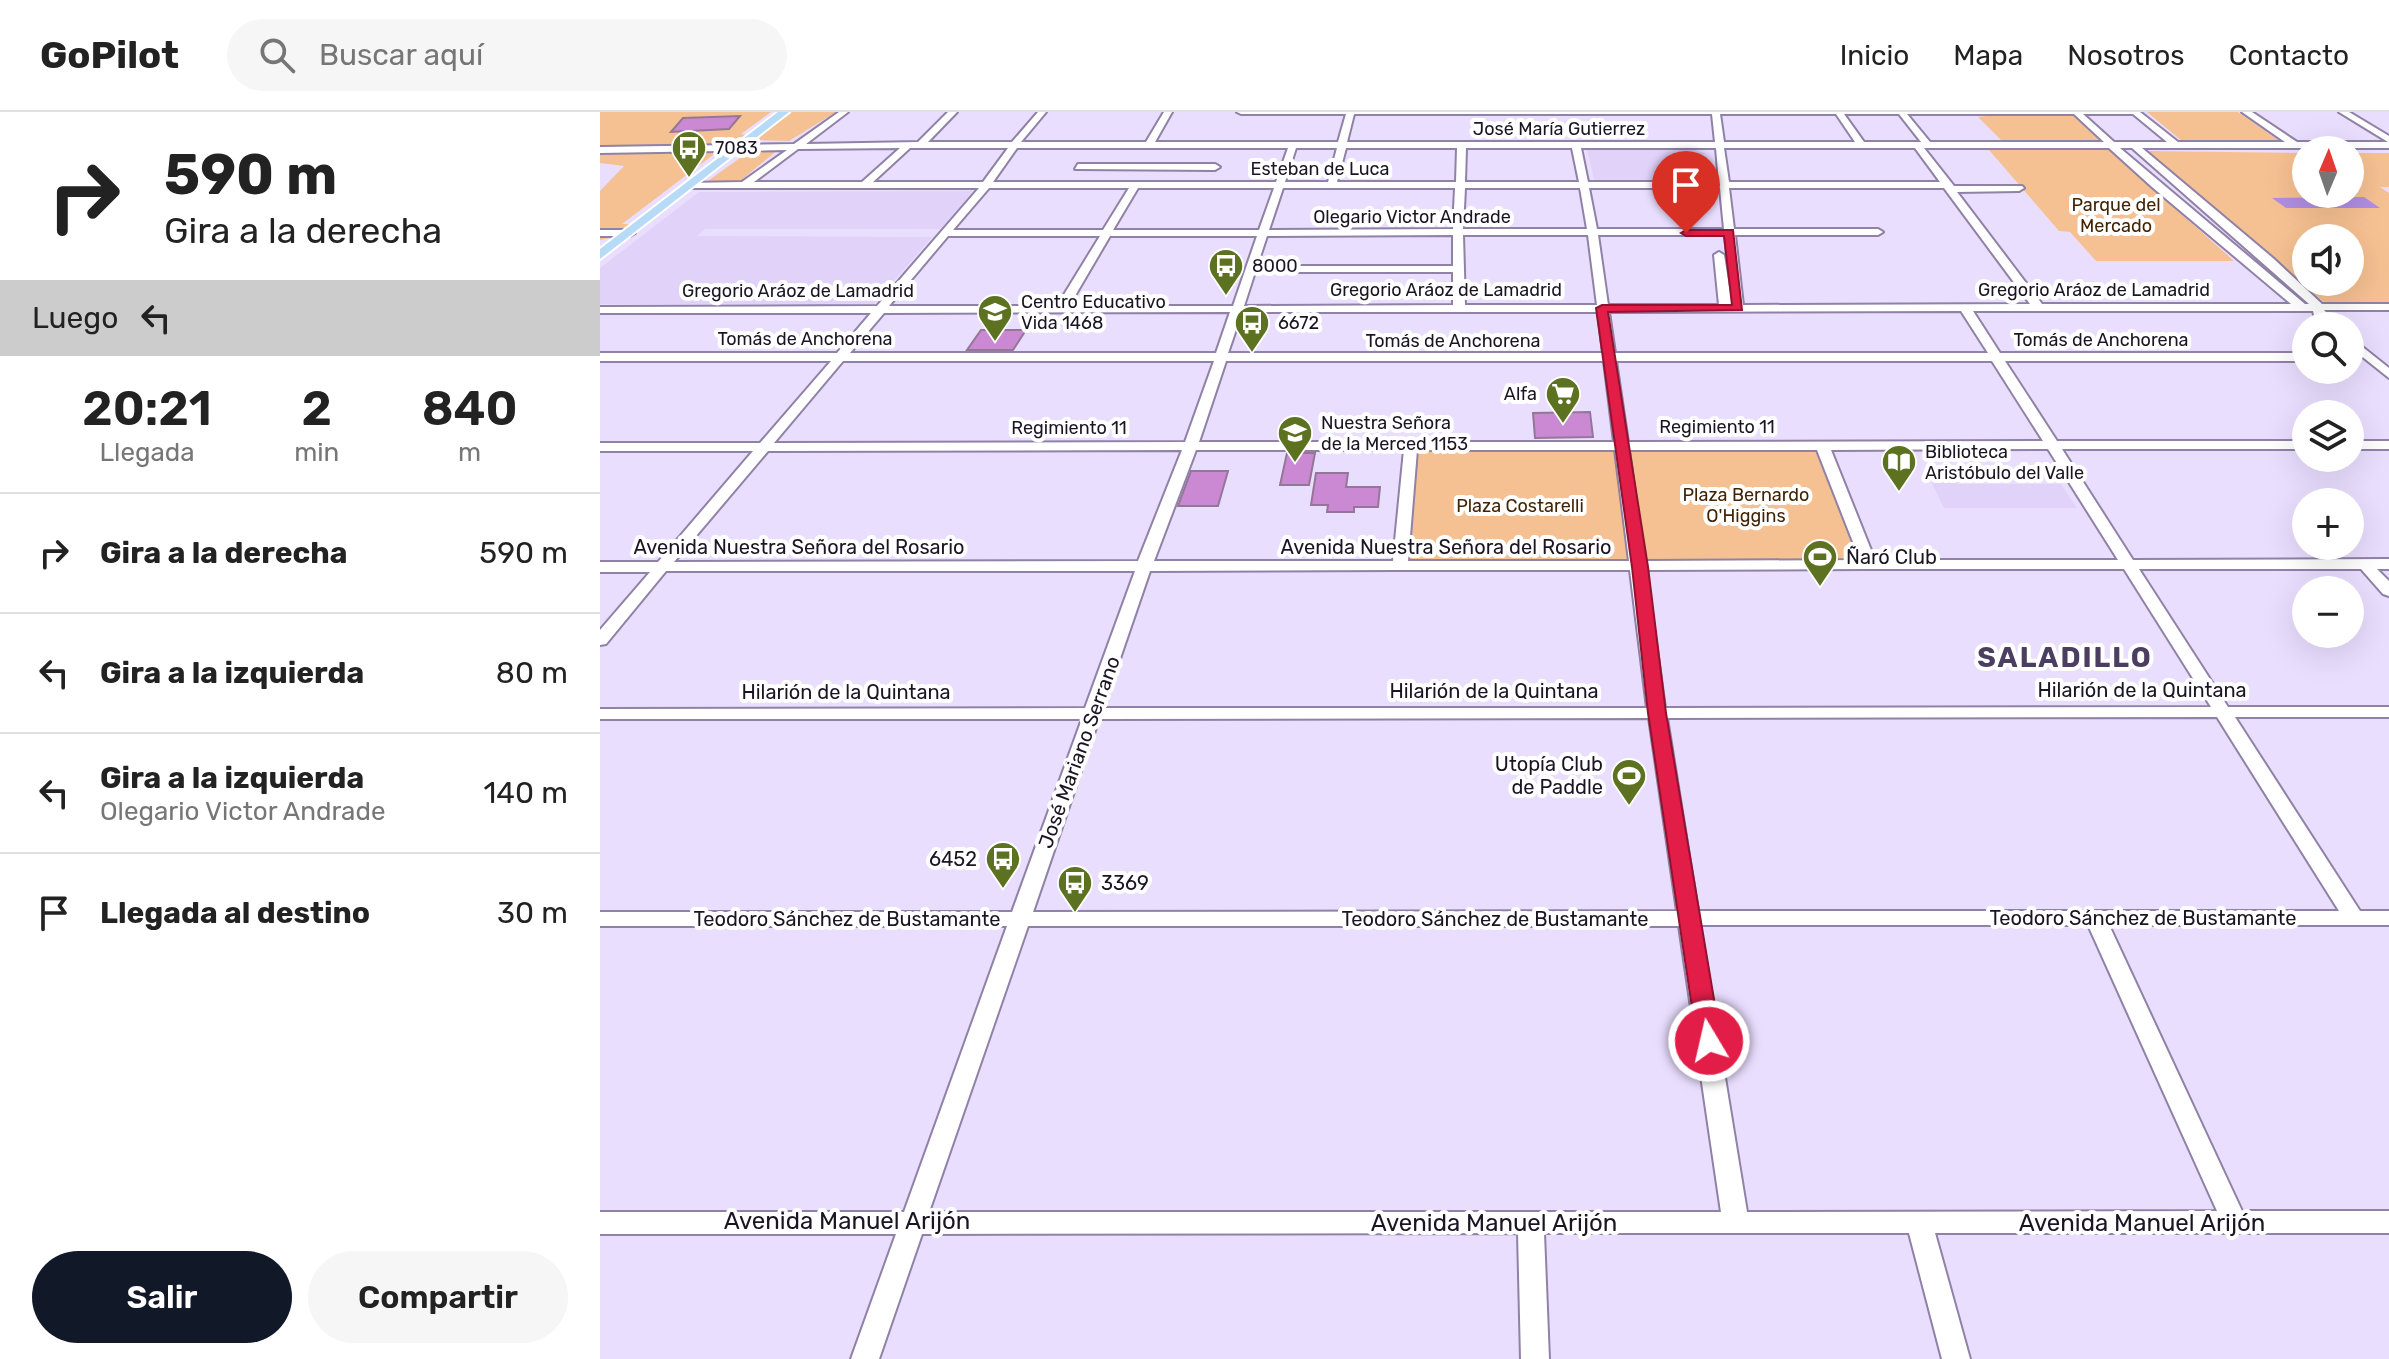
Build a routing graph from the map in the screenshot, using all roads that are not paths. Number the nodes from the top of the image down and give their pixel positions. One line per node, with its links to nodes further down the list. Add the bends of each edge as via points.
1 (784, 112): 56 (main road)
2 (844, 112): 37 (street)
3 (953, 112): 39 (street)
4 (1042, 112): 40 (street)
5 (1168, 112): 42 (street)
6 (1241, 112): 7 (street); 23 (street)
7 (1296, 112): 15 (street); 24 (street)
8 (1706, 112): 9 (street); 18 (street); 50 (street)
9 (1716, 112): 19 (street); 50 (street)
10 (1964, 112): 11 (street); 21 (street); 29 (street)
11 (2076, 112): 12 (street); 60 (street)
12 (2135, 112): 52 (street)
13 (2246, 112): 36 (street)
14 (2343, 112): 55 (street)
15 (1350, 113): 16 (street); 45 (street)
16 (1411, 113): 22 (street); 25 (street)
17 (1555, 113): 18 (street); 22 (street); 26 (street)
18 (1583, 113): 27 (street)
19 (1776, 113): 20 (street); 28 (street)
20 (1839, 113): 21 (street); 57 (street)
21 (1902, 113): 58 (street)
22 (1519, 118)
23 (1236, 123)
24 (1292, 123)
25 (1410, 124)
26 (1557, 124)
27 (1589, 124)
28 (1782, 124)
29 (1974, 124)
30 (1231, 134): 43 (street)
31 (1287, 134): 44 (street, José Mariano Serrano)
32 (1408, 134): 46 (street)
33 (1591, 135): 49 (street)
34 (1787, 135): 51 (street)
35 (1984, 135): 59 (street)
36 (2292, 143)
37 (796, 145): 38 (street, José María Gutierrez); 56 (street, José María Gutierrez); 66 (street)
38 (908, 145): 39 (street, José María Gutierrez); 67 (street)
39 (920, 145): 40 (street, José María Gutierrez)
40 (1014, 145): 41 (street, José María Gutierrez); 68 (street)
41 (1094, 145): 42 (street, José María Gutierrez); 63 (street)
42 (1149, 145): 43 (street, José María Gutierrez)
43 (1225, 145): 44 (street, José María Gutierrez); 64 (street)
44 (1288, 145): 45 (street, José María Gutierrez); 72 (street, José Mariano Serrano)
45 (1341, 145): 46 (street, José María Gutierrez); 73 (street)
46 (1407, 145): 47 (street, José María Gutierrez)
47 (1462, 145): 48 (street, José María Gutierrez, via 1559,140); 74 (street)
48 (1576, 145): 49 (street, José María Gutierrez); 75 (street)
49 (1593, 145): 50 (street, José María Gutierrez)
50 (1715, 145): 51 (street, José María Gutierrez); 76 (street)
51 (1793, 145): 57 (street, José María Gutierrez)
52 (2176, 145): 53 (street, José María Gutierrez); 61 (street, José María Gutierrez)
53 (2292, 145)
54 (2364, 145): 55 (street, José María Gutierrez)
55 (2389, 145): 61 (street, José María Gutierrez)
56 (740, 146): 62 (street, José María Gutierrez); 65 (main road)
57 (1862, 146): 58 (street, José María Gutierrez)
58 (1923, 146): 59 (street, José María Gutierrez); 77 (street)
59 (1993, 146): 60 (street, José María Gutierrez)
60 (2112, 146): 61 (street, José María Gutierrez); 91 (street)
61 (2135, 146): 92 (street)
62 (600, 150)
63 (1078, 167): 64 (street); 69 (street)
64 (1215, 167): 71 (street)
65 (690, 185): 66 (street, Esteban de Luca); 81 (main road)
66 (744, 185): 67 (street, Esteban de Luca)
67 (864, 185): 68 (street, Esteban de Luca)
68 (986, 185): 69 (street, Esteban de Luca); 82 (street)
69 (1065, 185): 70 (street, Esteban de Luca)
70 (1135, 185): 71 (street, Esteban de Luca); 83 (street)
71 (1206, 185): 72 (street, Esteban de Luca)
72 (1279, 185): 73 (street, Esteban de Luca); 84 (street, José Mariano Serrano)
73 (1332, 185): 74 (street, Esteban de Luca)
74 (1460, 185): 75 (street, Esteban de Luca); 85 (street)
75 (1583, 185): 76 (street, Esteban de Luca); 86 (street)
76 (1718, 185): 77 (street, Esteban de Luca); 87 (street)
77 (1952, 187): 78 (street, Esteban de Luca); 99 (street)
78 (2019, 188)
79 (1878, 232): 87 (street, Olegario Victor Andrade)
80 (600, 233): 81 (street)
81 (630, 233): 88 (main road)
82 (946, 233): 83 (street, Olegario Victor Andrade); 100 (street)
83 (1106, 233): 84 (street, Olegario Victor Andrade); 101 (street)
84 (1262, 233): 85 (street, Olegario Victor Andrade); 89 (street, José Mariano Serrano)
85 (1458, 233): 86 (street, Olegario Victor Andrade); 90 (street)
86 (1593, 233): 87 (street, Olegario Victor Andrade); 95 (street)
87 (1723, 233): 96 (street); 97 (street)
88 (600, 255)
89 (1250, 269): 90 (street); 102 (street, José Mariano Serrano)
90 (1458, 269): 94 (street)
91 (2302, 307): 92 (street, Gregorio Aráoz de Lamadrid); 99 (street, Gregorio Aráoz de Lamadrid)
92 (2319, 307): 93 (street, Gregorio Aráoz de Lamadrid); 104 (street)
93 (2389, 307)
94 (1459, 308): 95 (street, Gregorio Aráoz de Lamadrid); 102 (street, Gregorio Aráoz de Lamadrid)
95 (1602, 308): 96 (street, Gregorio Aráoz de Lamadrid); 114 (street)
96 (1725, 308): 97 (street, Gregorio Aráoz de Lamadrid)
97 (1738, 308): 98 (street, Gregorio Aráoz de Lamadrid)
98 (1965, 308): 99 (street, Gregorio Aráoz de Lamadrid); 112 (street)
99 (2039, 308)
100 (880, 309): 101 (street, Gregorio Aráoz de Lamadrid); 103 (street, Gregorio Aráoz de Lamadrid); 107 (street)
101 (1061, 309): 102 (street, Gregorio Aráoz de Lamadrid)
102 (1235, 309): 113 (street, José Mariano Serrano)
103 (600, 310)
104 (2318, 312)
105 (2364, 353): 110 (street)
106 (600, 357): 107 (street, Tomás de Anchorena)
107 (838, 357): 113 (street, Tomás de Anchorena); 125 (street)
108 (2292, 357): 112 (street, Tomás de Anchorena)
109 (2364, 357): 110 (street)
110 (2369, 357): 111 (street); 115 (street)
111 (2389, 357)
112 (1997, 358): 114 (street, Tomás de Anchorena); 120 (street)
113 (1218, 359): 114 (street, Tomás de Anchorena); 116 (street, José Mariano Serrano)
114 (1609, 359): 118 (street)
115 (2389, 374)
116 (1191, 445): 117 (street, Regimiento 11); 125 (street, Regimiento 11); 130 (street, José Mariano Serrano)
117 (1411, 445): 118 (street, Regimiento 11); 131 (street)
118 (1621, 445): 119 (street, Regimiento 11); 132 (street)
119 (1822, 445): 120 (street, Regimiento 11); 133 (street)
120 (2050, 445): 121 (street, Regimiento 11); 126 (street)
121 (2292, 445)
122 (2364, 445): 123 (street)
123 (2389, 445)
124 (600, 447): 125 (street, Regimiento 11)
125 (763, 447): 134 (street)
126 (2130, 564): 127 (street, Avenida Nuestra Señora del Rosario); 133 (street, Avenida Nuestra Señora del Rosario); 137 (street)
127 (2365, 564): 128 (street, Avenida Nuestra Señora del Rosario); 135 (street)
128 (2389, 564)
129 (600, 567): 134 (street, Avenida Nuestra Señora del Rosario)
130 (1144, 567): 131 (street, Avenida Nuestra Señora del Rosario); 134 (street, Avenida Nuestra Señora del Rosario); 139 (street, José Mariano Serrano)
131 (1400, 567): 132 (street, Avenida Nuestra Señora del Rosario)
132 (1640, 567): 133 (street, Avenida Nuestra Señora del Rosario); 140 (street)
133 (1870, 567)
134 (663, 568): 136 (street)
135 (2389, 591)
136 (600, 640)
137 (2224, 712): 138 (street, Hilarión de la Quintana); 140 (street, Hilarión de la Quintana); 142 (street)
138 (2389, 712)
139 (1093, 713): 140 (street, Hilarión de la Quintana); 141 (street, Hilarión de la Quintana); 145 (street, José Mariano Serrano)
140 (1657, 713): 146 (street)
141 (600, 714)
142 (2354, 918): 143 (street, Teodoro Sánchez de Bustamante); 147 (street, Teodoro Sánchez de Bustamante)
143 (2389, 918)
144 (600, 919): 145 (street, Teodoro Sánchez de Bustamante)
145 (1020, 919): 146 (street, Teodoro Sánchez de Bustamante); 148 (street, José Mariano Serrano)
146 (1691, 919): 147 (street, Teodoro Sánchez de Bustamante); 154 (street)
147 (2096, 919): 152 (street)
148 (914, 1220): 150 (street, Avenida Manuel Arijón); 153 (street, Avenida Manuel Arijón); 155 (street, José Mariano Serrano)
149 (2389, 1222): 152 (street, Avenida Manuel Arijón)
150 (600, 1223)
151 (1919, 1223): 152 (street, Avenida Manuel Arijón); 154 (street, Avenida Manuel Arijón); 157 (street)
152 (2235, 1223)
153 (1531, 1224): 154 (street, Avenida Manuel Arijón); 156 (street)
154 (1736, 1224)
155 (865, 1359)
156 (1535, 1359)
157 (1956, 1359)

